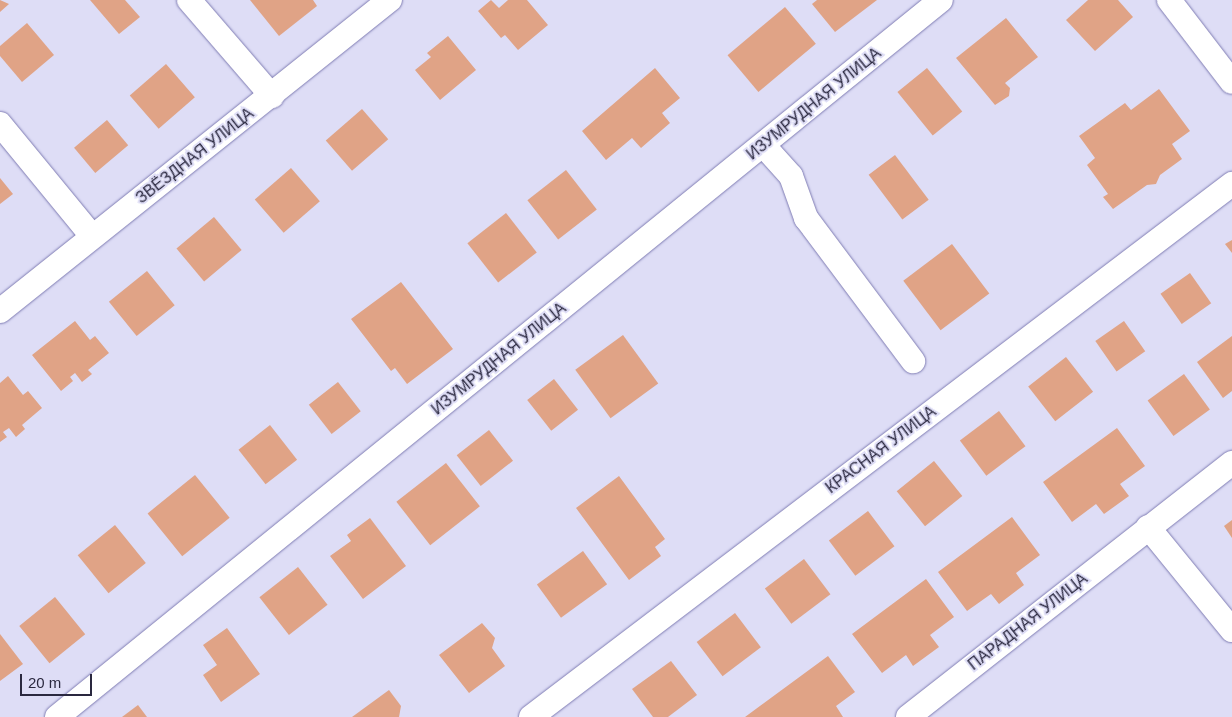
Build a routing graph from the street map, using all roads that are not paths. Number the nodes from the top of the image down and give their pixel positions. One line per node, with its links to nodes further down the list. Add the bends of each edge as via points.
1 (189, 0): 6 (street)
2 (390, 0): 6 (street, ЗВЁЗДНАЯ УЛИЦА)
3 (941, 0): 8 (street, ИЗУМРУДНАЯ УЛИЦА)
4 (1169, 0): 5 (street)
5 (1232, 82)
6 (272, 96): 10 (street, ЗВЁЗДНАЯ УЛИЦА)
7 (0, 124): 10 (street)
8 (764, 146): 12 (street, via 791,176 806,218); 16 (street, ИЗУМРУДНАЯ УЛИЦА)
9 (1232, 184): 17 (street, КРАСНАЯ УЛИЦА)
10 (92, 236): 11 (street, ЗВЁЗДНАЯ УЛИЦА)
11 (0, 311)
12 (914, 361)
13 (1232, 464): 14 (street, ПАРАДНАЯ УЛИЦА)
14 (1148, 527): 15 (street); 18 (street, ПАРАДНАЯ УЛИЦА)
15 (1232, 630)
16 (57, 717)
17 (531, 717)
18 (908, 717)

